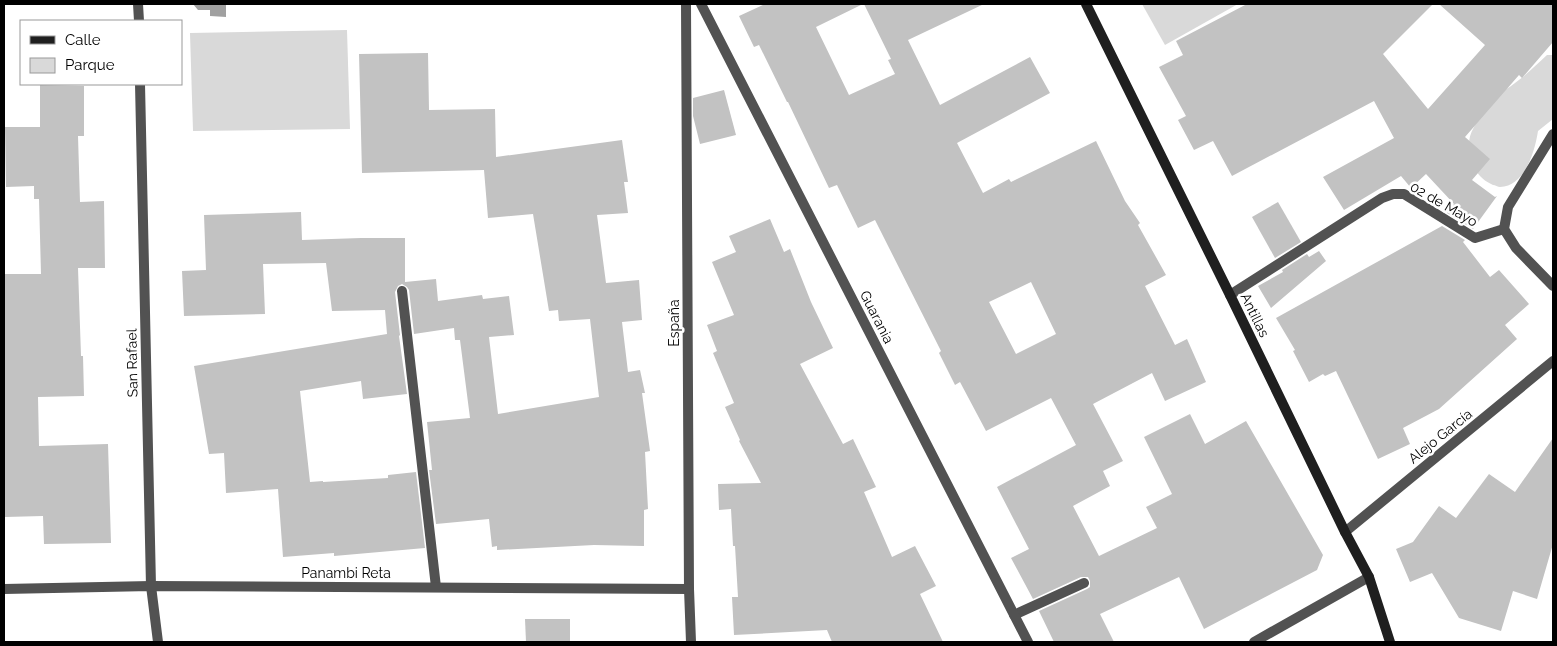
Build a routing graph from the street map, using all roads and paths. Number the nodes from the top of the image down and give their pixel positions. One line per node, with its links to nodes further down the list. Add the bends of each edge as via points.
1 (138, 4): 5 (street)
2 (686, 4): 19 (street, España)
3 (701, 4): 20 (street, Guarania)
4 (1086, 4): 11 (street, Antillas)
5 (139, 20)
6 (140, 85): 16 (street, San Rafael)
7 (1553, 134): 8 (street, via 1508,207)
8 (1504, 229): 9 (street, via 1516,248); 11 (street, 02 de Mayo, via 1475,238 1404,194 1393,194)
9 (1553, 286)
10 (402, 291): 17 (street)
11 (1230, 295): 13 (street, Antillas)
12 (1553, 362): 13 (street, Alejo García)
13 (1345, 532): 14 (street, Antillas)
14 (1369, 577): 24 (street); 25 (street, Antillas)
15 (1084, 583): 20 (street)
16 (151, 586): 17 (street, Panambi Reta); 18 (street, Panambi Reta); 21 (street, San Rafael)
17 (436, 588): 19 (street, Panambi Reta)
18 (4, 589)
19 (689, 589): 22 (street, España)
20 (1014, 615): 23 (street, Guarania)
21 (158, 642)
22 (691, 642)
23 (1028, 642)
24 (1254, 642)
25 (1390, 642)

